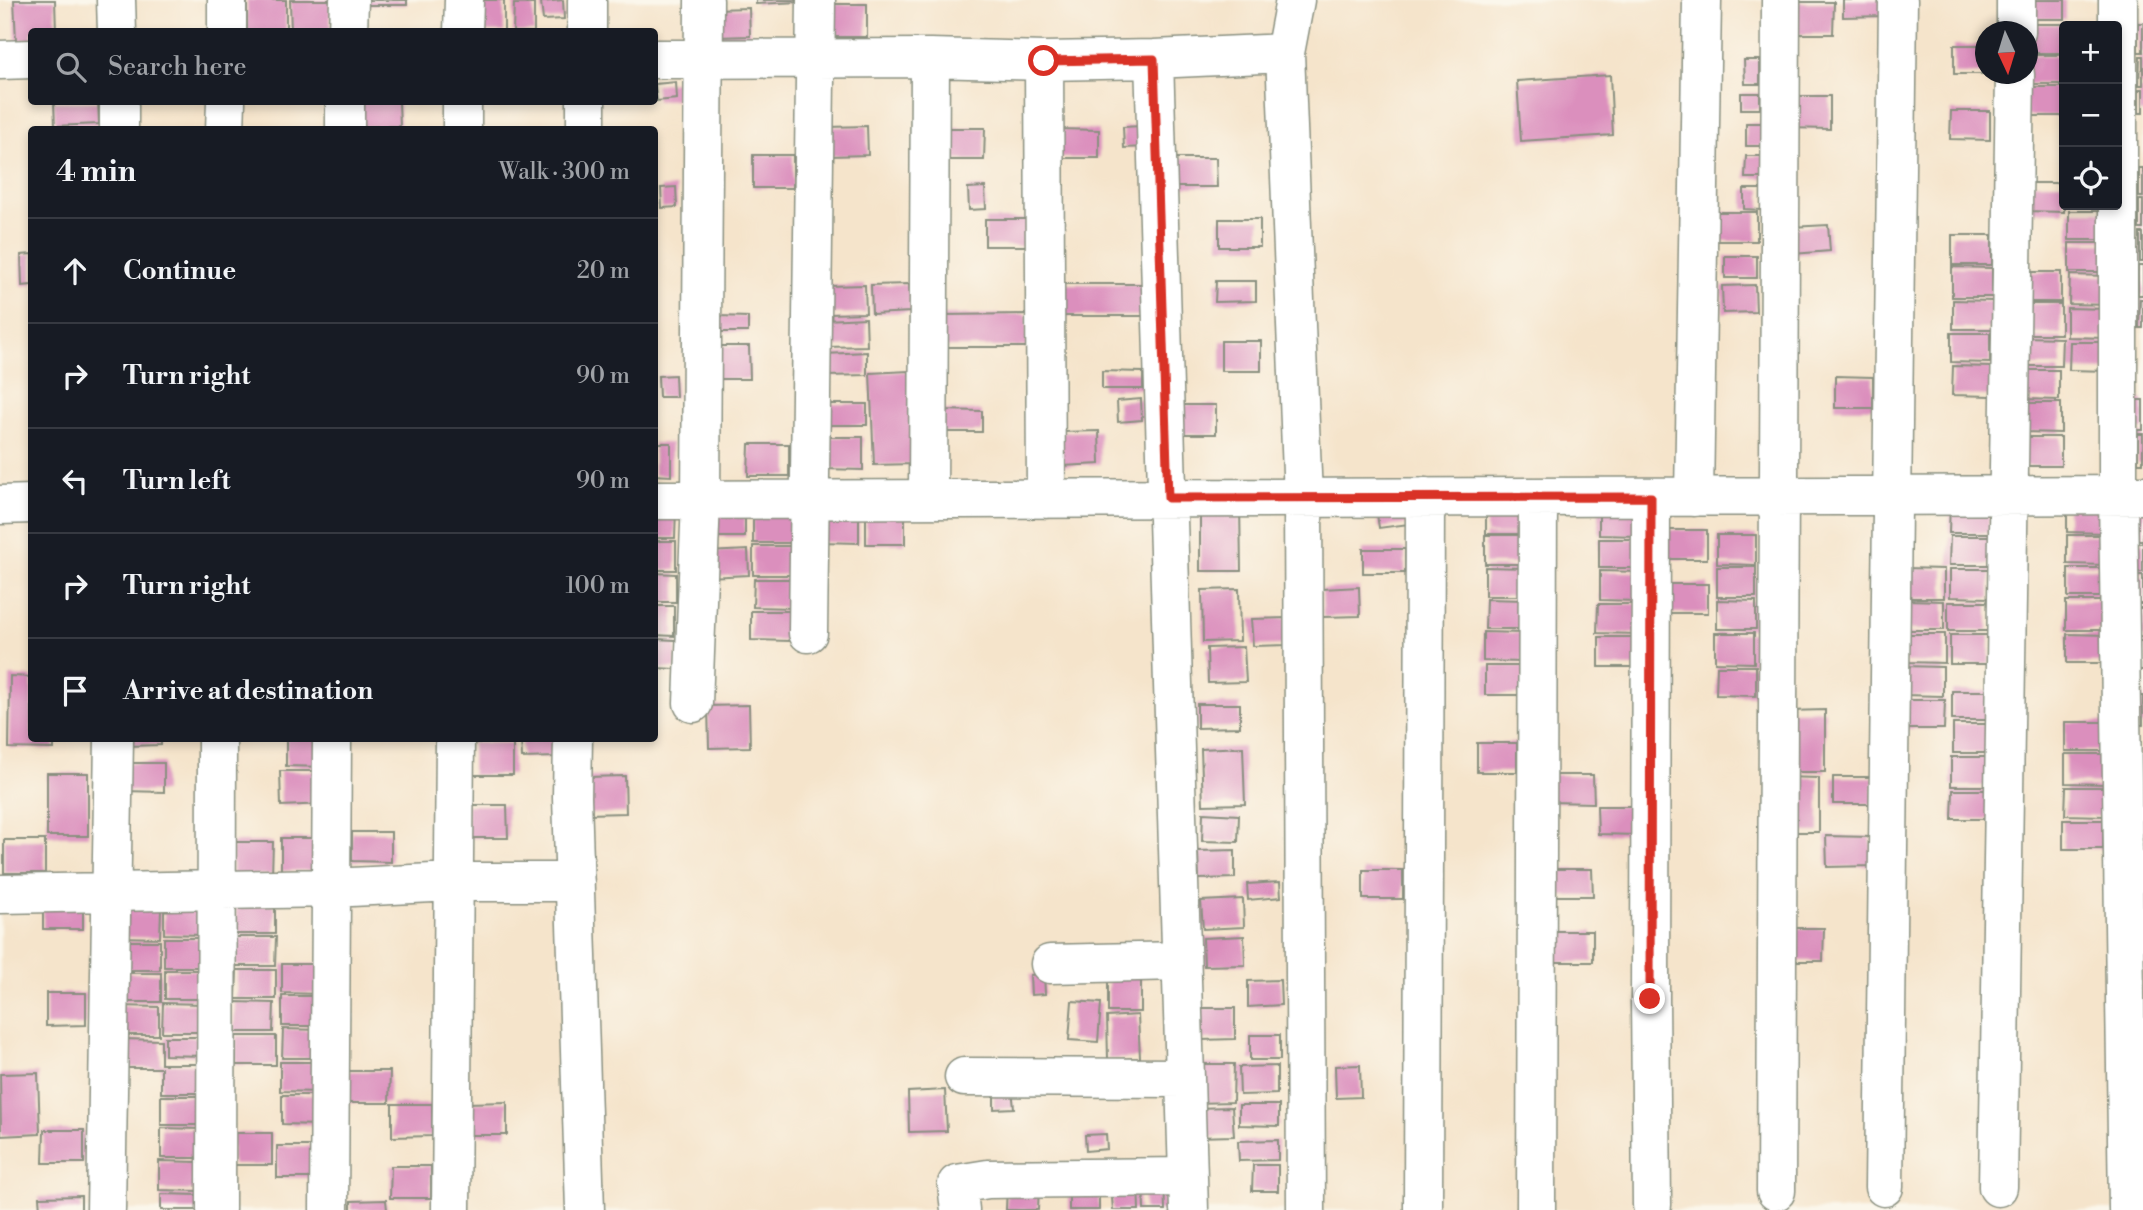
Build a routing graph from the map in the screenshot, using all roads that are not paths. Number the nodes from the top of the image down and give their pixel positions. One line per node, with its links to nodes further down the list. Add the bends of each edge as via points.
1 (116, 0): 15 (street)
2 (227, 0): 16 (street)
3 (349, 0): 17 (street)
4 (464, 0): 18 (street)
5 (587, 0): 19 (street)
6 (704, 0): 25 (street)
7 (816, 0): 21 (street)
8 (1295, 0): 20 (street)
9 (1702, 0): 47 (street)
10 (1780, 0): 42 (street)
11 (1898, 0): 43 (street)
12 (2016, 0): 14 (street)
13 (2118, 0): 41 (street)
14 (2016, 21)
15 (117, 28)
16 (227, 28)
17 (348, 28)
18 (463, 28)
19 (587, 28)
20 (1285, 53): 26 (street); 49 (street)
21 (815, 58): 22 (street); 25 (street); 50 (street)
22 (930, 58): 28 (street); 51 (street)
23 (28, 59): 27 (street)
24 (658, 59): 25 (street)
25 (704, 59): 54 (street)
26 (1154, 59): 28 (street); 48 (street)
27 (0, 60)
28 (1044, 61): 52 (street)
29 (2015, 84): 40 (street)
30 (118, 105): 35 (street)
31 (226, 105): 36 (street)
32 (345, 105): 37 (street)
33 (462, 105): 38 (street)
34 (586, 105): 39 (street)
35 (118, 126)
36 (225, 126)
37 (345, 126)
38 (462, 126)
39 (586, 126)
40 (2008, 495): 41 (street); 43 (street); 75 (street)
41 (2130, 495): 88 (street)
42 (1777, 496): 43 (street); 47 (street); 76 (street)
43 (1894, 496): 74 (street)
44 (1425, 497): 45 (street); 49 (street); 87 (street)
45 (1538, 497): 46 (street); 79 (street)
46 (1651, 497): 47 (street); 78 (street)
47 (1694, 497)
48 (1168, 498): 49 (street); 52 (street); 70 (street)
49 (1303, 498): 86 (street)
50 (808, 499): 51 (street); 54 (street); 57 (street)
51 (928, 499): 52 (street)
52 (1046, 499)
53 (658, 500): 54 (street)
54 (701, 500): 58 (street)
55 (28, 504): 56 (street)
56 (0, 505)
57 (808, 632)
58 (692, 703)
59 (114, 742): 68 (street)
60 (217, 742): 67 (street)
61 (332, 742): 66 (street)
62 (455, 742): 64 (street)
63 (573, 742): 65 (street)
64 (453, 882): 65 (street); 66 (street); 83 (street)
65 (575, 883): 84 (street)
66 (331, 888): 67 (street); 82 (street)
67 (217, 890): 68 (street); 81 (street)
68 (111, 891): 69 (street); 80 (street)
69 (0, 894)
70 (1181, 961): 71 (street); 73 (street)
71 (1050, 964)
72 (964, 1077): 73 (street)
73 (1185, 1078): 77 (street)
74 (1884, 1187)
75 (1998, 1187)
76 (1776, 1191)
77 (1188, 1194): 85 (street, via 988,1179 957,1184)
78 (1652, 1205)
79 (1536, 1209)
80 (106, 1210)
81 (216, 1210)
82 (328, 1210)
83 (451, 1210)
84 (585, 1210)
85 (960, 1210)
86 (1306, 1210)
87 (1423, 1210)
88 (2128, 1210)

